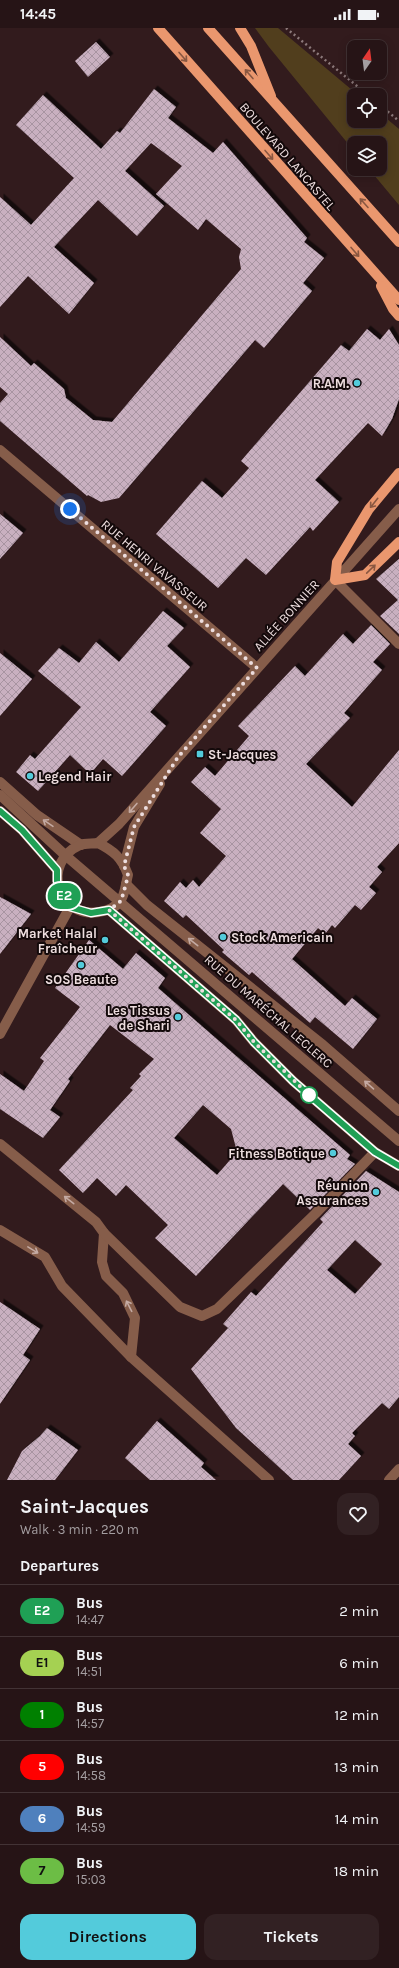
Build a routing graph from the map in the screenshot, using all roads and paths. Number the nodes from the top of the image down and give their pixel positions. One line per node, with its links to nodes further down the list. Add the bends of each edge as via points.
1 (158, 28): 10 (main road, BOULEVARD LANCASTEL, one-way to 10)
2 (208, 28): 6 (main road, one-way to 2)
3 (240, 28): 6 (main road, via 251,46)
4 (286, 28): 5 (path)
5 (359, 88)
6 (274, 104): 9 (main road, one-way to 6)
7 (387, 111): 8 (path)
8 (399, 121)
9 (399, 242)
10 (374, 274): 11 (main road, BOULEVARD LANCASTEL); 12 (main road)
11 (399, 300)
12 (399, 316)
13 (0, 450): 19 (street, RUE HENRI VAVASSEUR)
14 (399, 473): 17 (main road, one-way to 17, via 369,509 337,562)
15 (399, 509): 17 (street, ALLÉE BONNIER)
16 (399, 542): 17 (main road, one-way to 16, via 365,575)
17 (335, 580): 18 (street); 19 (street, ALLÉE BONNIER)
18 (399, 644)
19 (257, 668): 20 (street, ALLÉE BONNIER)
20 (178, 757): 24 (street, ALLÉE BONNIER, one-way to 24, via 119,824); 27 (street, ALLÉE BONNIER, via 134,827)
21 (0, 782): 25 (street, one-way to 21, via 37,815)
22 (0, 795): 26 (street, RUE DU MARÉCHAL LECLERC)
23 (0, 811): 28 (street, via 22,830)
24 (98, 843): 25 (street); 27 (street, via 119,856)
25 (81, 845): 26 (street)
26 (65, 855): 28 (street); 30 (street, RUE DU MARÉCHAL LECLERC)
27 (124, 866): 29 (street, via 128,875)
28 (57, 870): 31 (street, via 60,891)
29 (126, 884): 30 (street); 34 (street, RUE DU MARÉCHAL LECLERC, one-way to 29, via 323,1045 147,905)
30 (121, 901): 32 (street); 35 (street, RUE DU MARÉCHAL LECLERC)
31 (70, 907): 32 (street, via 91,913); 33 (street)
32 (109, 910): 37 (street, via 236,1020 293,1081)
33 (0, 1034)
34 (399, 1111)
35 (399, 1140)
36 (0, 1144): 40 (street, one-way to 36, via 96,1222)
37 (375, 1152): 38 (street); 40 (street, via 217,1309 202,1316 180,1307)
38 (399, 1166)
39 (0, 1230): 41 (street, one-way to 41, via 45,1257 62,1286)
40 (104, 1233): 41 (street, one-way to 40, via 135,1318 123,1293 106,1276 102,1262)
41 (131, 1357): 43 (street)
42 (399, 1469): 44 (street)
43 (269, 1480)
44 (389, 1480)

